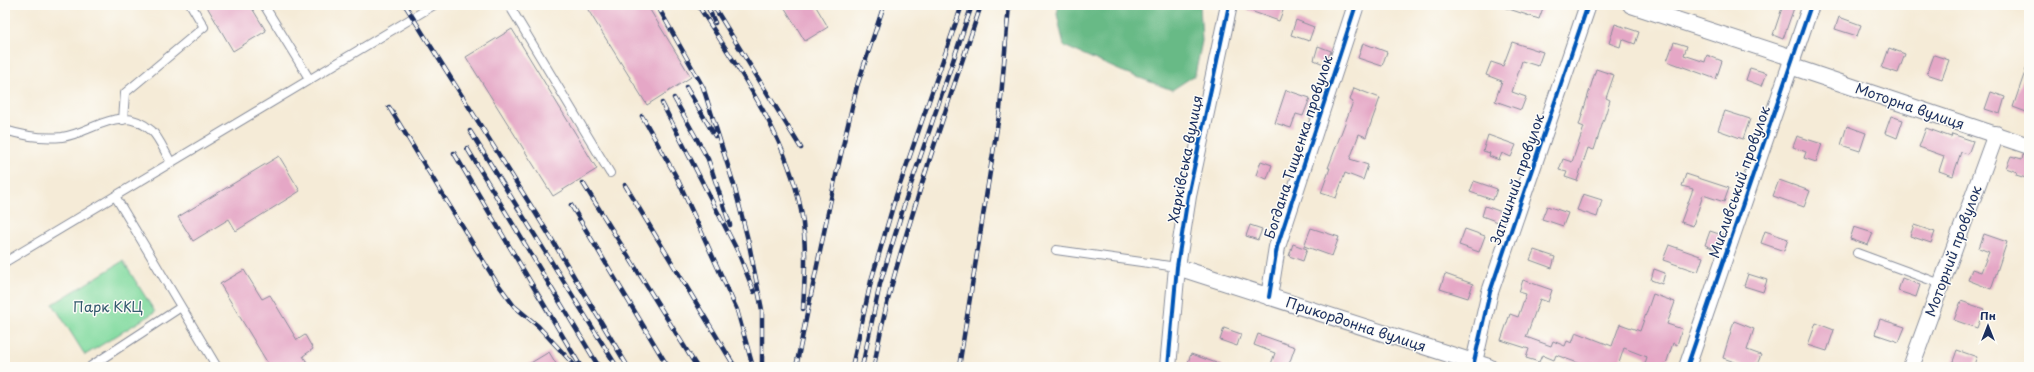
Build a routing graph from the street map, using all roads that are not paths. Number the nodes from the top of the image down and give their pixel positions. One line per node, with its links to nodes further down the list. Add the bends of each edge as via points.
1 (191, 5): 12 (lane, via 204,27 125,93)
2 (264, 5): 11 (lane)
3 (434, 5): 11 (lane)
4 (509, 5): 17 (lane)
5 (1229, 5): 22 (street, Харківська вулиця, via 1202,125)
6 (1356, 5): 24 (street, Богдана Тищенка провулок, via 1277,247)
7 (1588, 5): 26 (street, Затишний провулок, via 1490,292)
8 (1631, 5): 10 (street, Моторна вулиця)
9 (1811, 5): 10 (street, Мисливський провулок)
10 (1792, 62): 14 (street, Моторна вулиця); 30 (street, Мисливський провулок)
11 (310, 80): 16 (lane)
12 (123, 120): 13 (lane, via 109,120 64,137 26,137); 16 (lane, via 134,120 152,132)
13 (5, 130)
14 (1996, 134): 15 (street, Моторна вулиця); 23 (street, Моторний провулок)
15 (2029, 146)
16 (172, 162): 18 (lane)
17 (610, 173)
18 (114, 196): 21 (lane); 25 (lane)
19 (1056, 250): 22 (lane)
20 (1857, 253): 23 (lane)
21 (5, 262)
22 (1177, 267): 24 (street, Прикордонна вулиця); 29 (street, Харківська вулиця)
23 (1941, 284): 31 (street, Моторний провулок)
24 (1269, 297): 26 (street, Прикордонна вулиця)
25 (181, 307): 27 (lane); 28 (lane)
26 (1482, 365)
27 (92, 367)
28 (217, 367)
29 (1168, 367)
30 (1687, 367)
31 (1911, 367)

